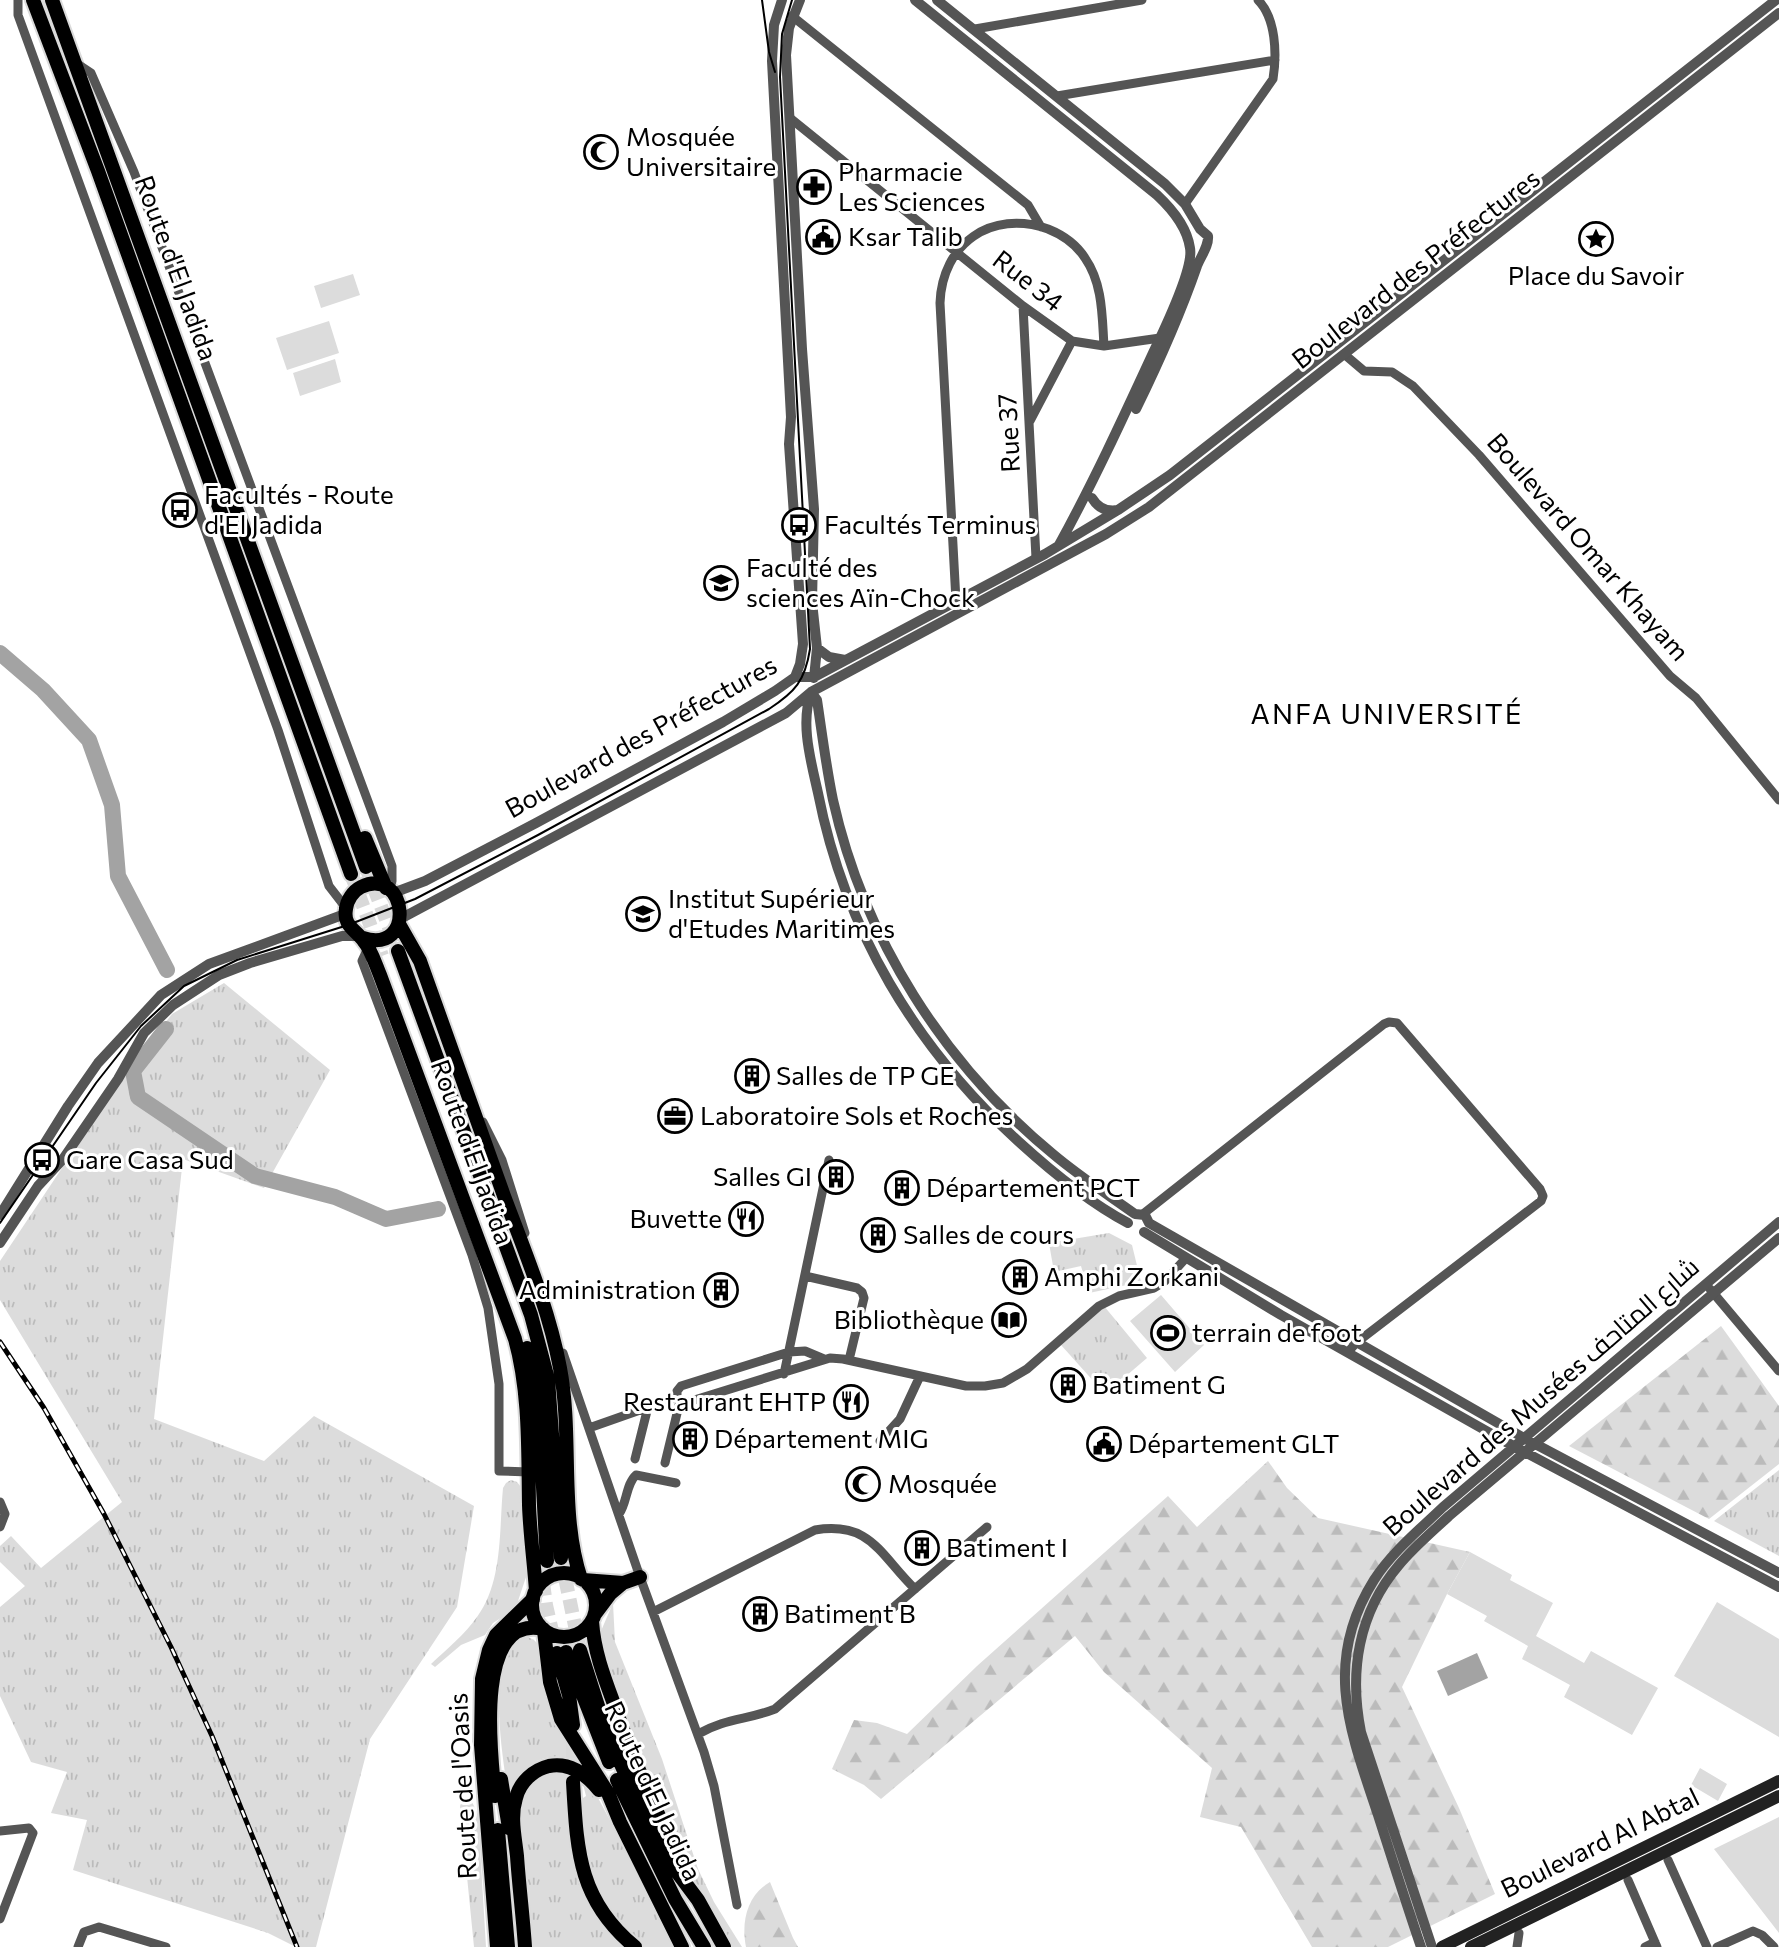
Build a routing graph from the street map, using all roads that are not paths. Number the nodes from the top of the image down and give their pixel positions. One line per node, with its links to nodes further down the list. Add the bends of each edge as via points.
1 (18, 0): 52 (street, via 18,15 278,730 329,886)
2 (33, 0): 34 (main road, Route d'El Jadida)
3 (52, 0): 15 (main road, Route d'El Jadida)
4 (782, 0): 43 (street, via 774,25 772,61 803,644)
5 (800, 0): 12 (street)
6 (915, 0): 22 (street, via 1157,195 1180,221)
7 (937, 0): 13 (street)
8 (1142, 0): 13 (street)
9 (1258, 0): 14 (street, via 1269,18)
10 (1776, 0): 18 (street, Boulevard des Préfectures)
11 (1779, 13): 18 (street, Boulevard des Préfectures)
12 (792, 16): 17 (street, via 786,55); 20 (street, via 1028,205)
13 (975, 29): 16 (street)
14 (1275, 61): 16 (street); 19 (street, via 1269,88)
15 (76, 62): 37 (main road, Route d'El Jadida); 51 (street, via 91,74 134,172 392,866)
16 (1057, 96): 19 (street)
17 (790, 118): 24 (street, Rue 34); 41 (street, via 813,483 812,602)
18 (1545, 189): 29 (street, Boulevard des Préfectures)
19 (1185, 204): 21 (street)
20 (1041, 227): 24 (street, via 1021,222 1000,224 981,232); 28 (street, via 1073,243 1093,271)
21 (1200, 229): 22 (street, via 1190,233); 23 (street, via 1209,240)
22 (1189, 244): 23 (street, via 1195,251); 26 (street, via 1179,294)
23 (1204, 249): 31 (street, via 1181,313)
24 (957, 253): 25 (street, Rue 34); 40 (street, via 944,273 940,303)
25 (1023, 306): 27 (street, Rue 34); 30 (street, Rue 37)
26 (1160, 338): 28 (street, Rue 34); 35 (street)
27 (1072, 341): 28 (street, Rue 34); 30 (street)
28 (1104, 346)
29 (1345, 348): 32 (street, Boulevard des Préfectures); 36 (street, Boulevard des Préfectures, via 1149,507); 48 (street, Boulevard Omar Khayam, via 1364,371 1392,372 1413,386 1479,455 1670,676 1696,698)
30 (1029, 422): 38 (street, Rue 37)
31 (1093, 498): 32 (street, via 1101,508); 33 (street)
32 (1118, 510): 33 (street, Boulevard des Préfectures)
33 (1074, 537): 35 (street, Boulevard des Préfectures); 36 (street)
34 (233, 544): 50 (main road, Route d'El Jadida); 52 (main road, Route d'El Jadida, via 253,623 344,878)
35 (1058, 546): 38 (street, Boulevard des Préfectures); 39 (street)
36 (1075, 551): 39 (street, Boulevard des Préfectures)
37 (253, 554): 49 (main road, Route d'El Jadida); 51 (main road, Route d'El Jadida, via 281,606 369,849)
38 (1036, 558): 40 (street, Boulevard des Préfectures)
39 (1059, 559): 45 (street, Boulevard des Préfectures)
40 (956, 601): 42 (street, Boulevard des Préfectures)
41 (817, 648): 42 (street); 44 (street)
42 (845, 660): 44 (street, Boulevard des Préfectures)
43 (794, 677): 44 (street, Boulevard des Préfectures); 51 (street, Boulevard des Préfectures, via 723,722 559,811 425,881)
44 (814, 677): 45 (street)
45 (811, 692): 46 (street, Boulevard des Préfectures); 47 (street); 61 (street, via 817,700 833,801 854,870 882,938 917,1001 958,1060 1018,1123)
46 (786, 713): 47 (street); 53 (street, Boulevard des Préfectures)
47 (805, 720): 61 (street, via 822,815 845,890 905,1010 982,1108 1042,1163 1079,1192)
48 (1779, 800)
49 (366, 867)
50 (351, 874)
51 (389, 890): 52 (main road, via 361,887); 53 (main road, via 400,905)
52 (346, 908): 54 (main road, Route d'El Jadida, via 348,925); 60 (street, via 209,964 161,995 99,1063)
53 (399, 921): 54 (main road, via 383,938); 57 (main road, Route d'El Jadida)
54 (363, 940): 64 (street, via 342,936 250,963 219,975 173,1004 144,1034 63,1159 38,1186); 88 (main road, Route d'El Jadida, via 515,1339 523,1376); 88 (street, via 362,961 488,1308 499,1384 499,1471)
55 (398, 951): 66 (main road, Route d'El Jadida)
56 (382, 956): 66 (main road, Route d'El Jadida, via 517,1319 535,1380 540,1439 535,1504 549,1560 548,1380 531,1315)
57 (420, 961): 58 (main road, Route d'El Jadida); 66 (main road, via 424,1006 491,1181)
58 (467, 1093): 80 (street, via 502,1160); 96 (main road, Route d'El Jadida, via 555,1346 563,1392 571,1535)
59 (829, 1160): 67 (street)
60 (0, 1215)
61 (1140, 1221): 65 (street); 70 (street); 70 (street, via 1384,1024 1397,1023 1543,1196)
62 (1779, 1222): 68 (street, Boulevard des Musées شارع المتاحف)
63 (1779, 1238): 69 (street, Boulevard des Musées شارع المتاحف)
64 (0, 1243)
65 (1186, 1258): 72 (street); 77 (street, via 1154,1288 1112,1298 1099,1306 1011,1379 976,1387)
66 (511, 1265)
67 (804, 1276): 71 (street); 74 (street, via 862,1292 864,1301)
68 (1705, 1284): 69 (street); 81 (street, Boulevard des Musées شارع المتاحف)
69 (1713, 1293): 75 (street); 83 (street, Boulevard des Musées شارع المتاحف)
70 (1356, 1343): 72 (street); 81 (street)
71 (789, 1352): 73 (street, via 805,1351); 76 (street); 78 (street, via 681,1386)
72 (1348, 1352): 84 (street)
73 (824, 1359): 74 (street); 76 (street)
74 (849, 1360): 77 (street)
75 (1779, 1371)
76 (784, 1374): 78 (street, via 688,1402)
77 (920, 1376): 82 (street, via 900,1419)
78 (679, 1399): 79 (street); 87 (street)
79 (648, 1407): 80 (street); 86 (street)
80 (589, 1428): 91 (street)
81 (1524, 1438): 83 (street); 84 (street, Boulevard des Musées شارع المتاحف)
82 (880, 1441)
83 (1535, 1444): 85 (street, Boulevard des Musées شارع المتاحف); 94 (street)
84 (1514, 1446): 85 (street); 130 (street, Boulevard des Musées شارع المتاحف, via 1391,1558 1361,1604 1346,1656 1345,1696 1351,1734)
85 (1525, 1452): 98 (street); 131 (street, Boulevard des Musées شارع المتاحف, via 1399,1564 1371,1607 1357,1656 1362,1732)
86 (635, 1459)
87 (665, 1463)
88 (529, 1472): 100 (main road, Route d'El Jadida)
89 (676, 1483): 91 (street, via 636,1475)
90 (0, 1502): 92 (street, via 5,1514)
91 (619, 1514): 95 (street)
92 (0, 1527)
93 (987, 1527): 99 (street)
94 (1779, 1573)
95 (640, 1577): 97 (main road); 101 (street)
96 (582, 1579): 97 (main road); 100 (main road, via 556,1574); 102 (main road, via 595,1598)
97 (623, 1583): 102 (main road)
98 (1779, 1587)
99 (915, 1589): 101 (street, via 865,1536 831,1528 815,1530); 107 (street, via 775,1709 729,1720)
100 (534, 1595): 103 (main road, via 535,1619); 123 (main road, Route de l'Oasis, via 496,1635 482,1679 481,1745)
101 (653, 1612): 107 (street)
102 (593, 1618): 103 (main road, via 570,1637); 116 (main road, via 599,1662 632,1756)
103 (544, 1630): 105 (main road, Route de l'Oasis, via 522,1629 506,1642 492,1683); 111 (main road, via 556,1706 608,1793)
104 (568, 1652): 106 (main road); 116 (main road, Route d'El Jadida, via 668,1860); 128 (main road, Route d'El Jadida, via 638,1827)
105 (491, 1725): 114 (main road); 124 (main road, Route de l'Oasis)
106 (573, 1725)
107 (698, 1734): 117 (street, via 714,1786)
108 (1779, 1781): 132 (main road, Boulevard Al Abtal)
109 (573, 1782): 126 (main road, via 584,1877 603,1914)
110 (1779, 1796): 133 (main road, Boulevard Al Abtal)
111 (620, 1822): 114 (main road, via 598,1789 578,1771 561,1765 537,1771 524,1782 514,1803); 127 (main road)
112 (0, 1831): 118 (street, via 29,1828 33,1833)
113 (1668, 1860): 136 (street)
114 (517, 1877): 125 (main road)
115 (1628, 1880): 120 (street)
116 (698, 1900): 129 (main road, Route d'El Jadida)
117 (737, 1905)
118 (0, 1919)
119 (1518, 1933): 134 (street)
120 (1656, 1945): 135 (street)
121 (78, 1947): 122 (street, via 84,1932 99,1927)
122 (162, 1947)
123 (497, 1947)
124 (508, 1947)
125 (525, 1947)
126 (635, 1947)
127 (682, 1947)
128 (704, 1947)
129 (724, 1947)
130 (1421, 1947)
131 (1432, 1947)
132 (1442, 1947)
133 (1471, 1947)
134 (1517, 1947)
135 (1645, 1947)
136 (1707, 1947)
137 (1717, 1947): 138 (street, via 1753,1931)
138 (1774, 1947)

